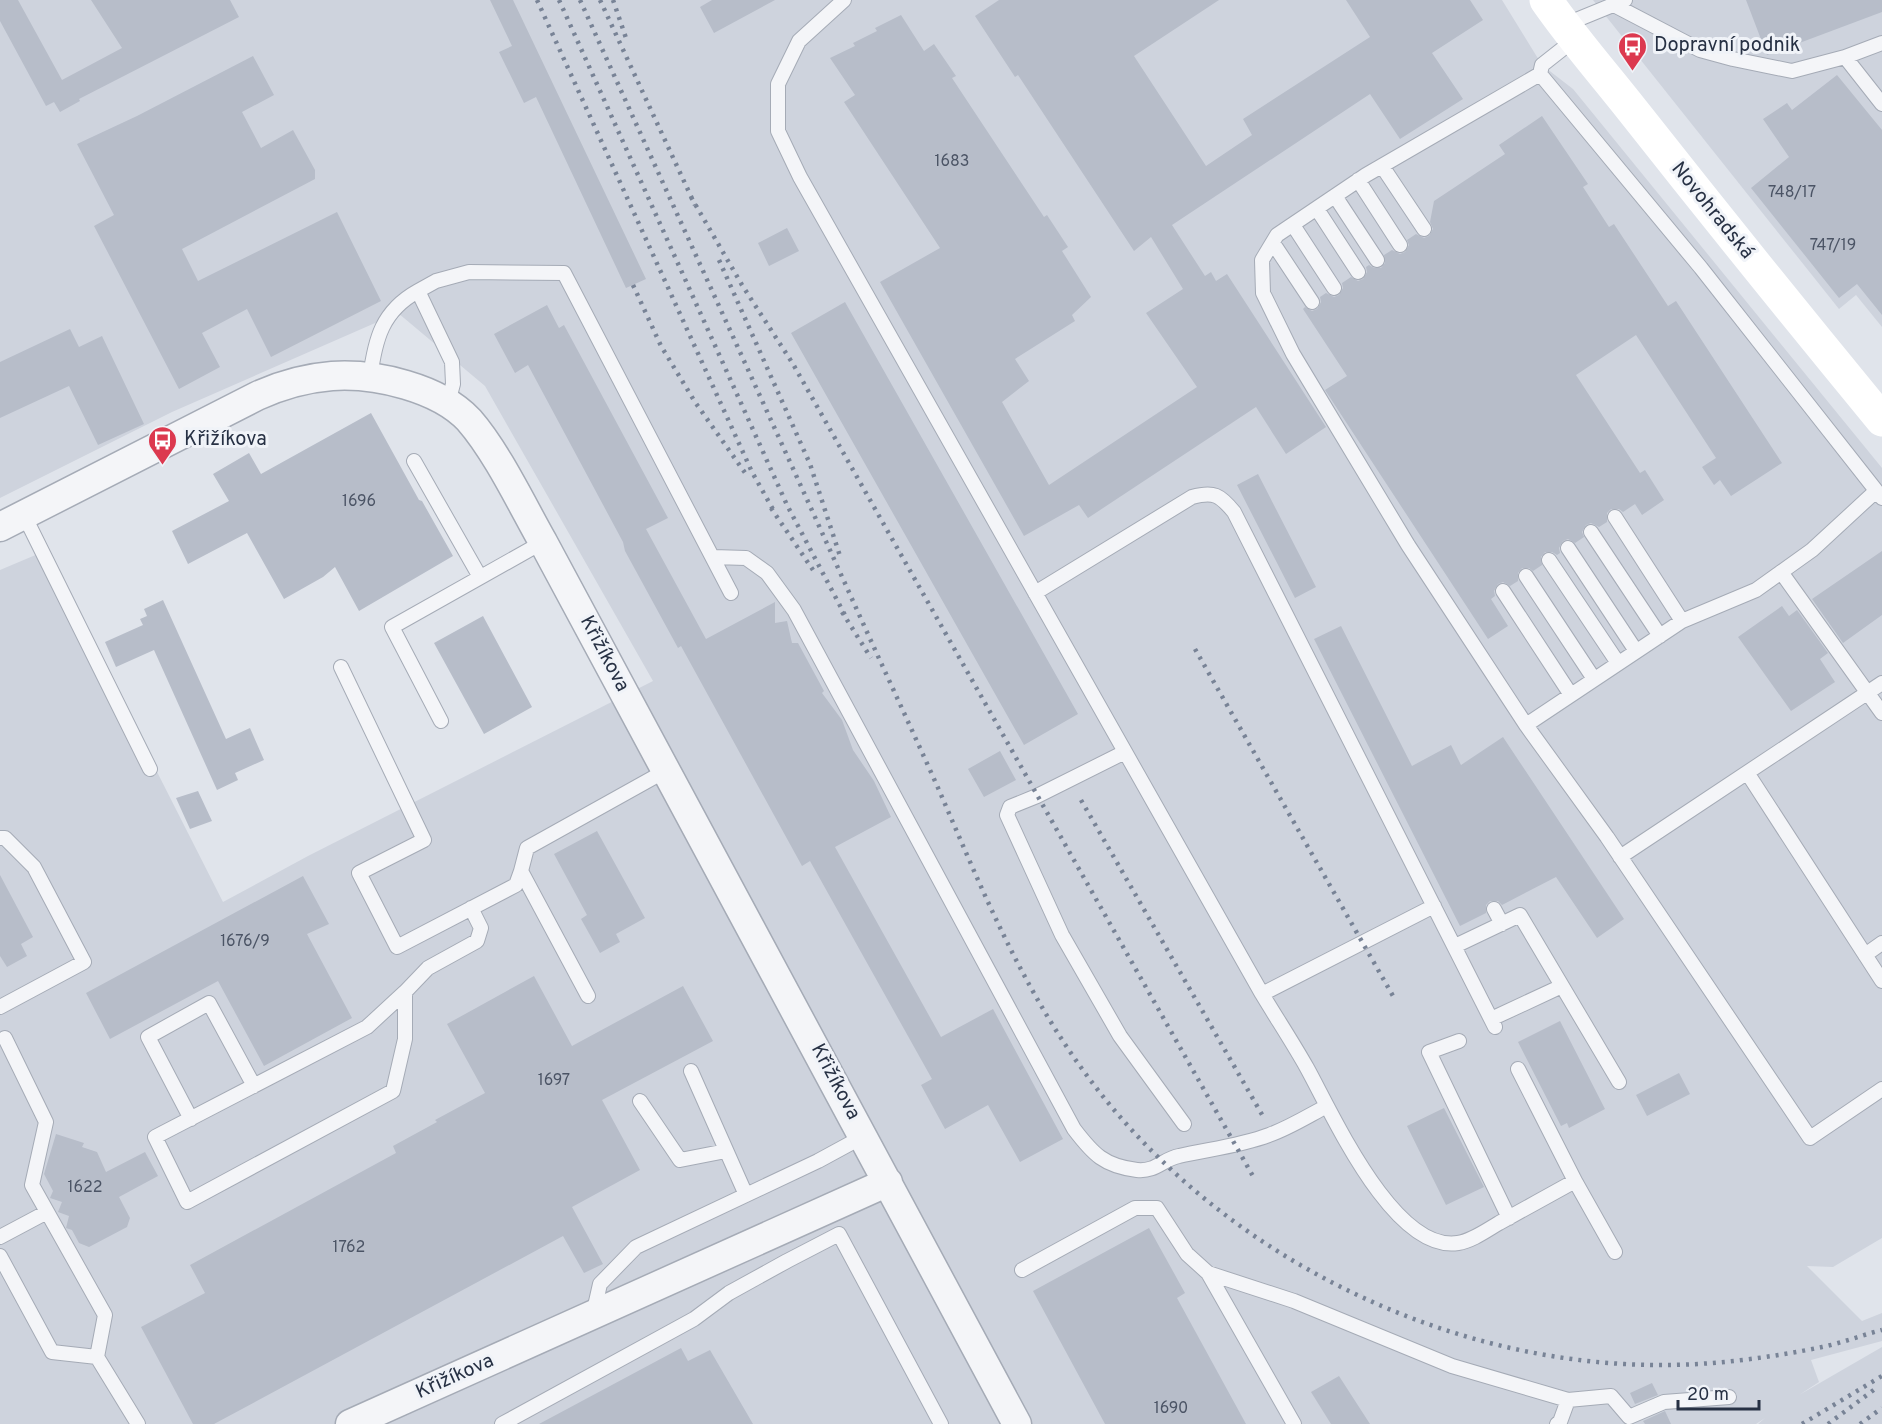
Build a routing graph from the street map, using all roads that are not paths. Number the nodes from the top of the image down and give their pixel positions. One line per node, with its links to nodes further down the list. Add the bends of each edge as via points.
1 (844, 0): 38 (lane, via 799,41 778,84 778,131 800,177)
2 (1618, 2): 3 (lane); 5 (lane, via 1700,50 1733,59 1792,71)
3 (1562, 21): 6 (lane); 23 (main road, Novohradská)
4 (1882, 44): 5 (lane)
5 (1845, 57): 7 (lane)
6 (1540, 74): 8 (lane); 25 (lane, via 1701,268)
7 (1882, 104)
8 (1382, 166): 9 (lane); 13 (lane)
9 (1358, 180): 10 (lane); 15 (lane)
10 (1335, 196): 11 (lane); 16 (lane)
11 (1317, 209): 12 (lane); 17 (lane)
12 (1293, 225): 14 (lane, via 1277,235); 18 (lane)
13 (1424, 229)
14 (1273, 243): 20 (lane); 50 (lane, via 1262,260 1263,292 1293,354 1408,545)
15 (1400, 245)
16 (1377, 260)
17 (1358, 272)
18 (1334, 288)
19 (418, 291): 21 (lane, via 403,299 385,321 374,347); 22 (lane, via 452,362 453,384); 31 (lane, via 436,281 469,272 564,273)
20 (1312, 302)
21 (370, 378): 22 (street, Křižíkova, via 424,391); 27 (street, Křižíkova, via 333,376 274,388)
22 (448, 403): 29 (street, Křižíkova, via 468,419 485,441)
23 (1882, 420)
24 (414, 461): 35 (lane)
25 (1879, 495): 33 (lane)
26 (1615, 517): 39 (lane)
27 (12, 521): 52 (lane)
28 (1592, 532): 40 (lane)
29 (543, 542): 35 (lane); 53 (street, Křižíkova)
30 (1568, 548): 41 (lane)
31 (712, 557): 37 (lane); 79 (lane, via 746,558 767,573 794,610 1074,1129 1093,1154 1115,1165 1151,1170 1177,1156 1271,1135)
32 (1549, 560): 42 (lane)
33 (1781, 572): 39 (lane, via 1756,590); 46 (lane)
34 (1526, 576): 44 (lane)
35 (480, 577): 49 (lane, via 392,627)
36 (1503, 591): 47 (lane)
37 (731, 593)
38 (1035, 593): 51 (lane); 58 (lane, via 1192,497 1207,493 1222,498 1234,512)
39 (1682, 621): 40 (lane)
40 (1660, 636): 41 (lane)
41 (1636, 651): 42 (lane)
42 (1618, 663): 44 (lane)
43 (341, 667): 59 (lane, via 424,840 359,873 397,947)
44 (1594, 679): 47 (lane)
45 (1882, 683): 46 (lane)
46 (1868, 693): 48 (lane); 54 (lane)
47 (1571, 695): 50 (lane)
48 (1882, 713)
49 (441, 721)
50 (1526, 725): 56 (lane)
51 (1125, 752): 68 (lane); 81 (lane, via 1010,807 1007,815 1062,935 1120,1036)
52 (150, 769)
53 (667, 770): 57 (lane, via 527,848); 82 (street, Křižíkova)
54 (1748, 774): 56 (lane); 64 (lane)
55 (0, 838): 70 (lane, via 5,838 34,867 84,962)
56 (1620, 857): 77 (lane, via 1810,1138)
57 (520, 871): 59 (lane, via 516,885); 69 (lane)
58 (1434, 906): 63 (lane); 68 (lane)
59 (471, 908): 67 (lane, via 480,928 477,941 428,968)
60 (1494, 909): 61 (lane)
61 (1502, 924): 63 (lane); 66 (lane, via 1520,915)
62 (1882, 943): 64 (lane)
63 (1455, 946): 66 (lane, via 1493,1023)
64 (1865, 955): 65 (lane)
65 (1881, 975)
66 (1562, 986): 75 (lane)
67 (405, 992): 76 (lane, via 367,1027); 80 (lane, via 405,1039 393,1091 187,1202 155,1137)
68 (1262, 994): 79 (lane)
69 (588, 996)
70 (0, 1007)
71 (5, 1038): 87 (lane, via 46,1122 32,1185)
72 (1459, 1041): 88 (lane, via 1429,1052)
73 (1518, 1069): 84 (lane)
74 (691, 1071): 83 (lane)
75 (1619, 1082)
76 (254, 1086): 80 (lane); 80 (lane, via 209,1004 148,1037)
77 (1882, 1089)
78 (640, 1101): 83 (lane, via 680,1160)
79 (1327, 1106): 88 (lane, via 1370,1179 1410,1227 1438,1243 1459,1243)
80 (191, 1119)
81 (1184, 1124)
82 (864, 1136): 85 (street, Křižíkova); 86 (lane)
83 (726, 1151): 86 (lane)
84 (1575, 1181): 88 (lane); 90 (lane)
85 (888, 1182): 94 (street, Křižíkova); 98 (street, Křižíkova)
86 (746, 1195): 94 (lane, via 636,1247 600,1284)
87 (47, 1212): 89 (lane); 95 (lane, via 105,1315)
88 (1509, 1218)
89 (0, 1237)
90 (1615, 1252)
91 (0, 1256): 95 (lane, via 52,1352)
92 (1022, 1270): 93 (lane, via 1135,1208 1157,1208 1187,1254)
93 (1208, 1273): 97 (lane, via 1294,1301 1452,1366); 103 (lane)
94 (592, 1315): 100 (street, Křižíkova)
95 (98, 1358): 99 (lane)
96 (1729, 1397): 97 (lane, via 1664,1402 1629,1417 1611,1396)
97 (1568, 1400): 104 (lane)
98 (1013, 1422)
99 (138, 1424)
100 (350, 1424)
101 (501, 1424): 102 (lane, via 694,1319 729,1293 839,1234)
102 (941, 1424)
103 (1294, 1424)
104 (1557, 1424)

